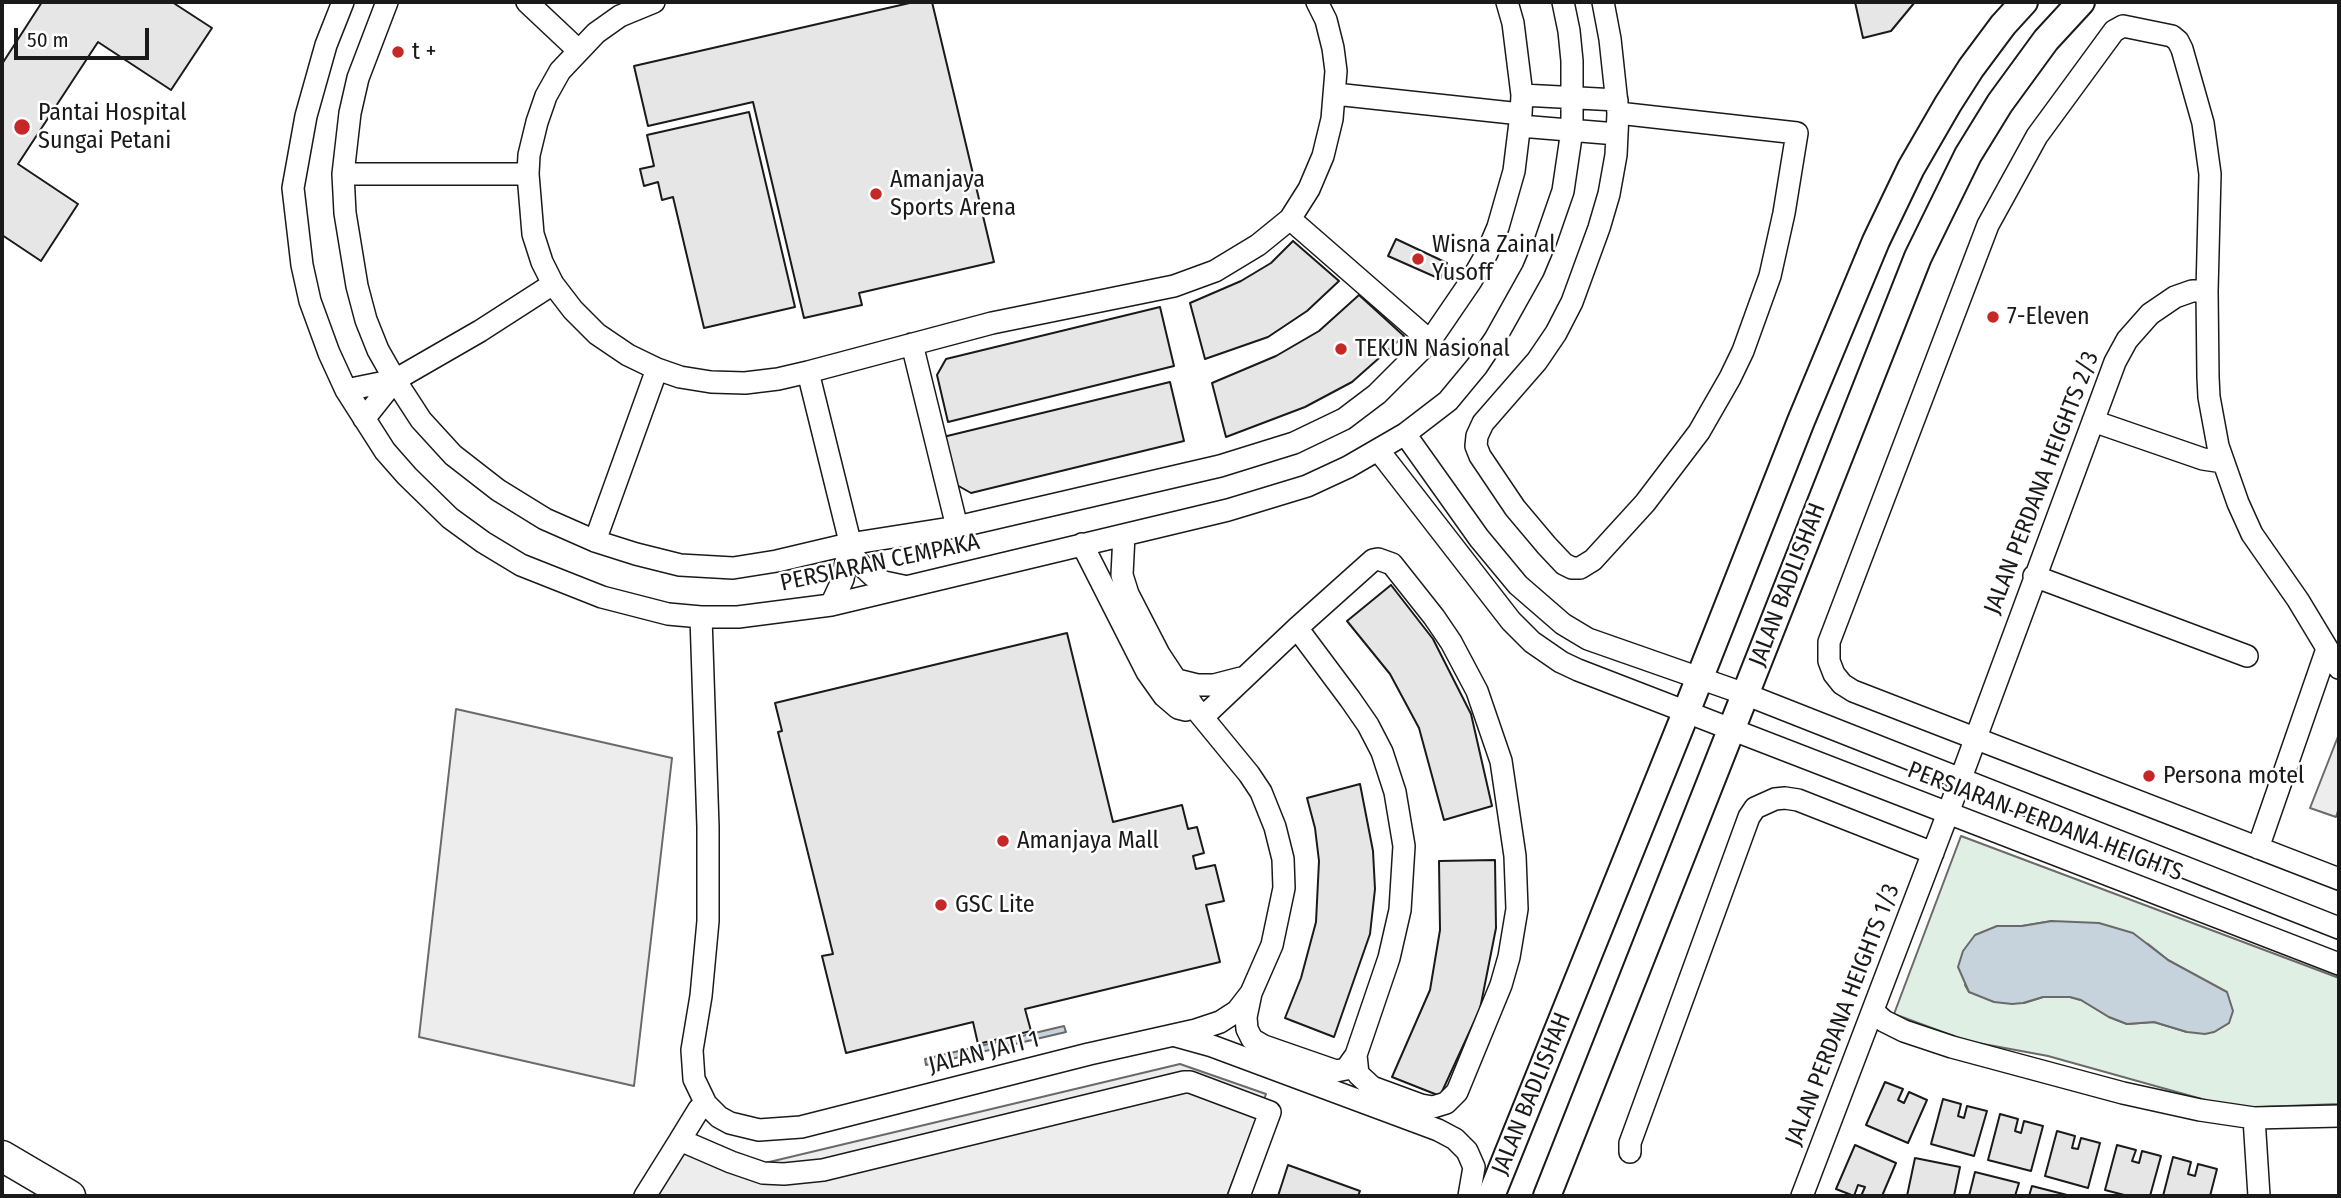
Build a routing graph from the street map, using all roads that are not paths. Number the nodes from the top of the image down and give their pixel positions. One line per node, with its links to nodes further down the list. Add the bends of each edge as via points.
1 (343, 2): 27 (street, PERSIARAN CEMPAKA, via 306,116 293,188 310,300)
2 (387, 2): 17 (street, via 358,78)
3 (527, 2): 11 (street)
4 (654, 2): 11 (street, via 620,16)
5 (1317, 2): 12 (street, via 1334,48)
6 (1507, 2): 14 (street, via 1514,23)
7 (1563, 2): 13 (street, PERSIARAN CEMPAKA)
8 (1603, 2): 15 (street)
9 (2024, 2): 47 (main road, JALAN BADLISHAH, via 1948,104 1876,241)
10 (2081, 2): 49 (main road, JALAN BADLISHAH, via 2046,40 2000,103 1941,209)
11 (578, 50): 18 (street, via 546,96)
12 (1335, 94): 14 (street); 19 (street, via 1323,156)
13 (1573, 98): 14 (street); 15 (street); 16 (street, PERSIARAN CEMPAKA)
14 (1521, 111): 16 (street); 22 (street, via 1514,171 1487,253)
15 (1617, 116): 15 (street, via 1613,178 1606,206 1566,316 1537,361 1483,423 1476,446 1515,508 1572,568 1593,559 1645,503 1699,432 1730,378 1770,276 1797,133); 16 (street)
16 (1572, 130): 30 (street, PERSIARAN CEMPAKA, via 1563,191 1546,240 1496,339 1448,401)
17 (343, 174): 18 (street); 26 (street, via 357,286 378,350)
18 (528, 174): 20 (street, via 533,234)
19 (1290, 219): 22 (street); 23 (street, via 1226,264 1174,285)
20 (553, 284): 24 (street, via 597,334); 26 (street)
21 (2207, 290): 29 (street, JALAN PERDANA HEIGHTS 2/3, via 2175,297 2137,327 2115,362); 32 (street, via 2209,397); 53 (street, via 2210,174 2203,123 2186,61 2172,36 2123,26 2114,31 2037,136 1993,214 1829,642 1829,661 1842,684)
22 (1430, 341): 33 (street, via 1377,394 1343,419 1294,443 1220,466)
23 (912, 344): 25 (street); 33 (street)
24 (657, 369): 25 (street, via 711,382 746,383); 35 (street)
25 (808, 372): 36 (street)
26 (395, 380): 27 (street); 28 (street); 35 (street, via 421,420 453,455 545,519)
27 (346, 390): 28 (street, PERSIARAN CEMPAKA)
28 (363, 419): 41 (street, PERSIARAN CEMPAKA, via 385,451 433,503 521,565 635,607)
29 (2093, 421): 32 (street); 38 (street, JALAN PERDANA HEIGHTS 2/3)
30 (1405, 435): 31 (street, PERSIARAN CEMPAKA); 47 (street, PERSIARAN PERDANA HEIGHTS, via 1502,566 1563,624 1588,639)
31 (1379, 451): 34 (street, PERSIARAN CEMPAKA, via 1268,499); 50 (street, PERSIARAN PERDANA HEIGHTS, via 1490,596 1532,642 1578,670)
32 (2223, 462): 43 (street, via 2252,534)
33 (957, 527): 36 (street)
34 (1124, 535): 37 (street, PERSIARAN CEMPAKA); 48 (street, JALAN JATI 1, via 1122,575 1128,594)
35 (595, 541): 36 (street, via 680,565 733,568)
36 (849, 544): 39 (street, via 858,562 873,576); 40 (street, via 843,579)
37 (1082, 544): 39 (street, PERSIARAN CEMPAKA); 51 (street, via 1147,671 1178,708)
38 (2034, 576): 44 (street); 53 (street, JALAN PERDANA HEIGHTS 2/3)
39 (908, 586): 40 (street, PERSIARAN CEMPAKA)
40 (831, 605): 41 (street, PERSIARAN CEMPAKA)
41 (701, 618): 66 (street, via 708,921 692,1050 694,1079)
42 (1297, 628): 46 (street); 65 (street, via 1368,725 1382,752 1395,792 1404,846 1396,933); 67 (street, via 1373,560 1388,561 1434,617 1461,660 1501,761 1518,886 1509,957 1457,1092 1446,1103)
43 (2327, 649): 45 (street); 57 (street)
44 (2246, 656)
45 (2339, 668)
46 (1247, 676): 48 (street, via 1214,685); 51 (street)
47 (1700, 678): 49 (street, PERSIARAN PERDANA HEIGHTS); 50 (main road, JALAN BADLISHAH)
48 (1177, 680): 51 (street, JALAN JATI 1)
49 (1745, 694): 52 (main road, JALAN BADLISHAH); 54 (street, PERSIARAN PERDANA HEIGHTS)
50 (1687, 710): 52 (street, PERSIARAN PERDANA HEIGHTS); 79 (main road, JALAN BADLISHAH)
51 (1198, 712): 62 (street, JALAN JATI 1, via 1261,792 1283,859 1281,913)
52 (1732, 727): 55 (street, PERSIARAN PERDANA HEIGHTS); 80 (main road, JALAN BADLISHAH)
53 (1975, 738): 54 (street, JALAN PERDANA HEIGHTS 2/3); 57 (street)
54 (1960, 780): 56 (street, JALAN PERDANA HEIGHTS 1/3); 60 (street, PERSIARAN PERDANA HEIGHTS)
55 (1910, 797): 56 (street, PERSIARAN PERDANA HEIGHTS); 58 (street, via 1931,818 1937,835)
56 (1948, 813): 58 (street, JALAN PERDANA HEIGHTS 1/3); 61 (street, PERSIARAN PERDANA HEIGHTS)
57 (2258, 848): 59 (street)
58 (1933, 853): 63 (street, JALAN PERDANA HEIGHTS 1/3); 72 (street, via 1798,800 1775,799 1755,808 1634,1130)
59 (2339, 879)
60 (2339, 929)
61 (2339, 964)
62 (1251, 993): 64 (street, JALAN JATI 1, via 1237,1011 1220,1022); 65 (street, via 1247,1029 1252,1039 1336,1071 1346,1069)
63 (1872, 1011): 69 (street, via 1904,1031 2000,1061 2174,1105); 81 (street, JALAN PERDANA HEIGHTS 1/3)
64 (1172, 1035): 67 (street); 70 (street, JALAN JATI 1, via 801,1127)
65 (1356, 1055): 67 (street, via 1358,1074 1367,1083)
66 (706, 1104): 70 (street, JALAN JATI 1); 71 (street)
67 (1420, 1113): 78 (street, via 1466,1151 1474,1167)
68 (2339, 1115): 69 (street)
69 (2254, 1118): 82 (street)
70 (743, 1127): 74 (street)
71 (680, 1140): 74 (street); 76 (street)
72 (1630, 1152)
73 (2, 1156): 75 (highway)
74 (731, 1162): 77 (street, via 763,1173 823,1170 1190,1082 1270,1112)
75 (69, 1196)
76 (645, 1196)
77 (1239, 1196)
78 (1469, 1196)
79 (1491, 1196)
80 (1547, 1196)
81 (1802, 1196)
82 (2259, 1196)

